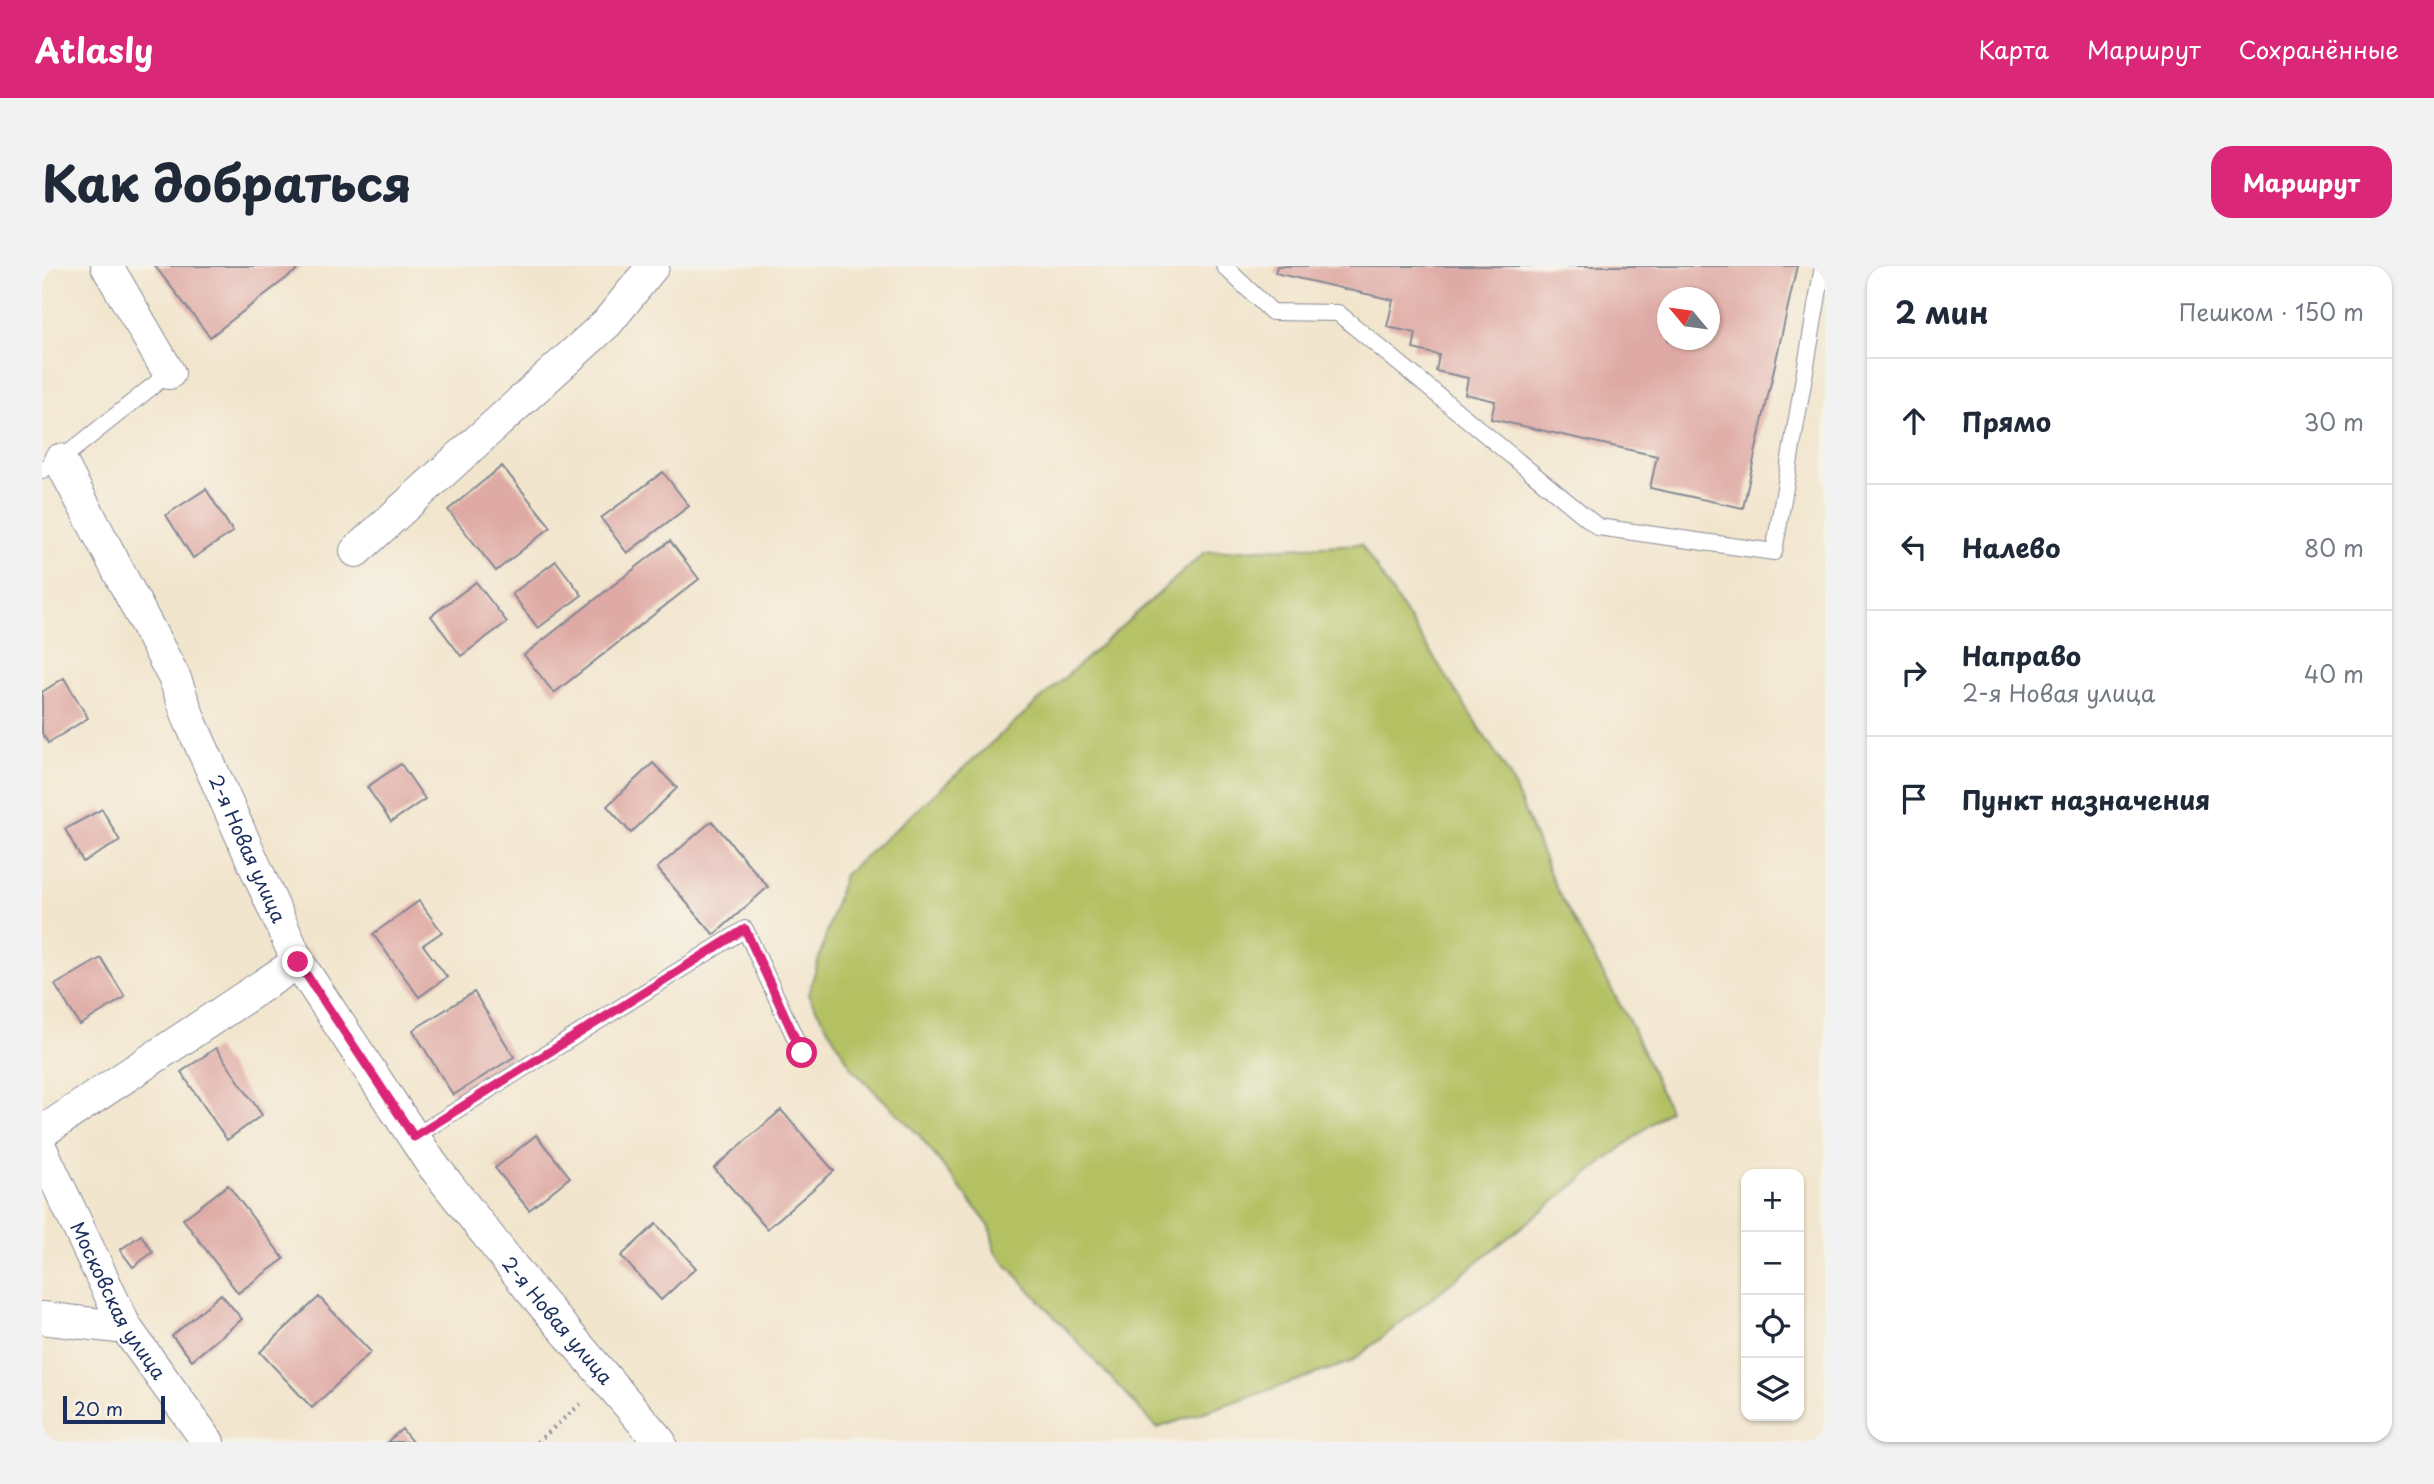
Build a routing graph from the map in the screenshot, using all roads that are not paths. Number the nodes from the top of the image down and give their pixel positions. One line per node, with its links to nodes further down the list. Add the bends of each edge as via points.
1 (107, 266): 5 (street)
2 (653, 266): 7 (street, via 607,323)
3 (1224, 266): 4 (lane, via 1272,312 1338,313 1598,527 1774,552)
4 (1823, 266)
5 (169, 373): 6 (lane)
6 (51, 465): 8 (street, 2-я Новая улица, via 174,679)
7 (356, 551)
8 (298, 962): 10 (street); 11 (street, 2-я Новая улица)
9 (802, 1053): 11 (lane, via 745,929)
10 (42, 1132)
11 (414, 1137): 16 (street, 2-я Новая улица, via 521,1278)
12 (42, 1151): 14 (street, Московская улица)
13 (42, 1318): 14 (street)
14 (126, 1328): 15 (street, Московская улица)
15 (208, 1442)
16 (660, 1442)

